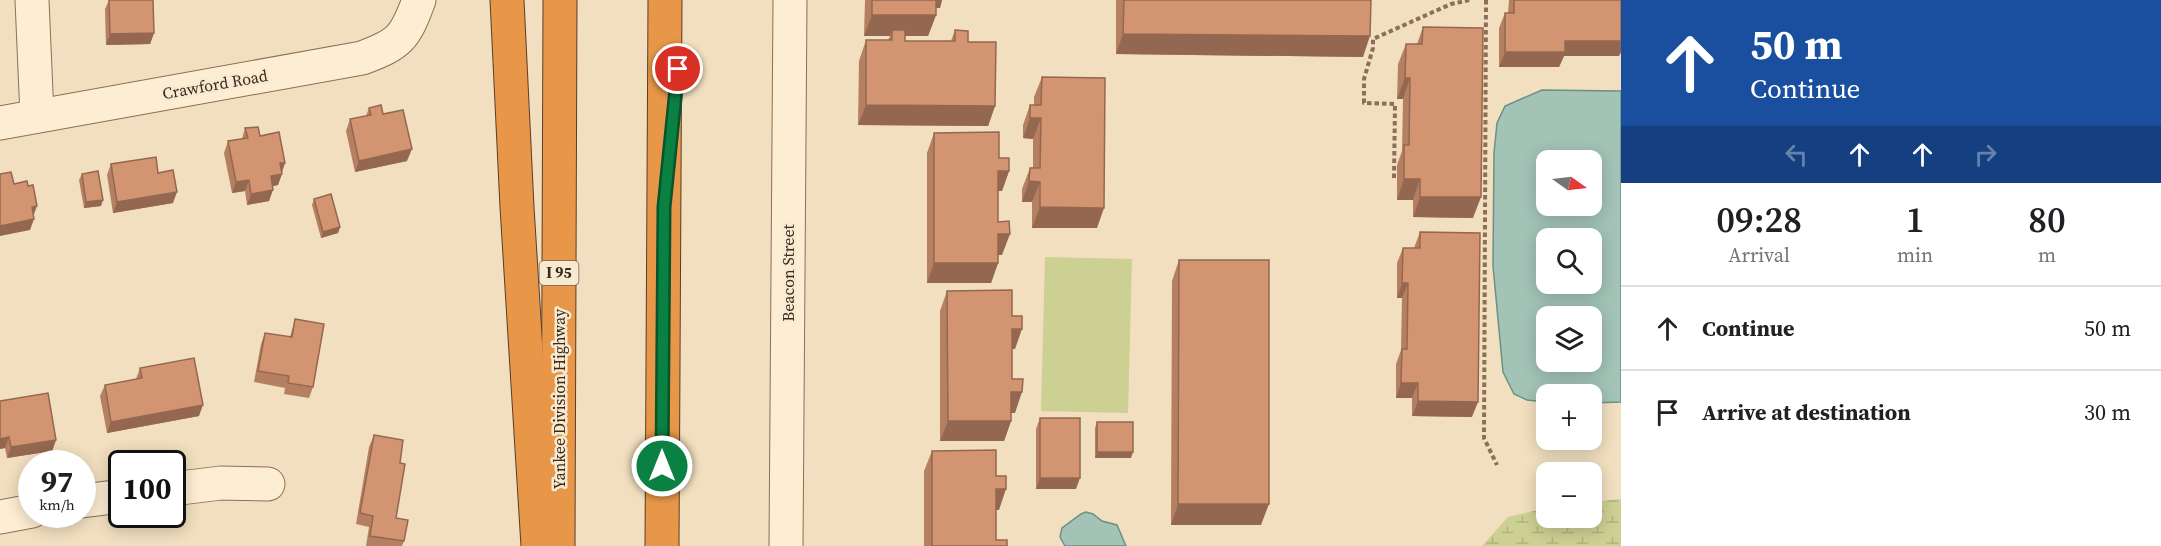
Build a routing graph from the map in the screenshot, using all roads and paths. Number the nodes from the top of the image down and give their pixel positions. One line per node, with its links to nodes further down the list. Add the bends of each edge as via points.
1 (32, 0): 10 (street)
2 (507, 0): 19 (highway)
3 (560, 0): 20 (highway, Yankee Division Highway / I 95)
4 (665, 0): 13 (highway)
5 (685, 0): 13 (highway)
6 (790, 0): 22 (street, Beacon Street)
7 (1470, 0): 12 (path, via 1451,4 1372,39 1364,103 1395,104)
8 (1486, 0): 14 (path, via 1484,438)
9 (416, 8): 10 (street, Crawford Road, via 405,34 362,58)
10 (37, 116): 11 (street, Crawford Road)
11 (0, 123)
12 (1394, 178)
13 (664, 207): 21 (highway)
14 (1497, 465)
15 (268, 484): 16 (street)
16 (186, 487)
17 (18, 514): 18 (street)
18 (0, 517)
19 (538, 546)
20 (558, 546)
21 (662, 546)
22 (786, 546)

